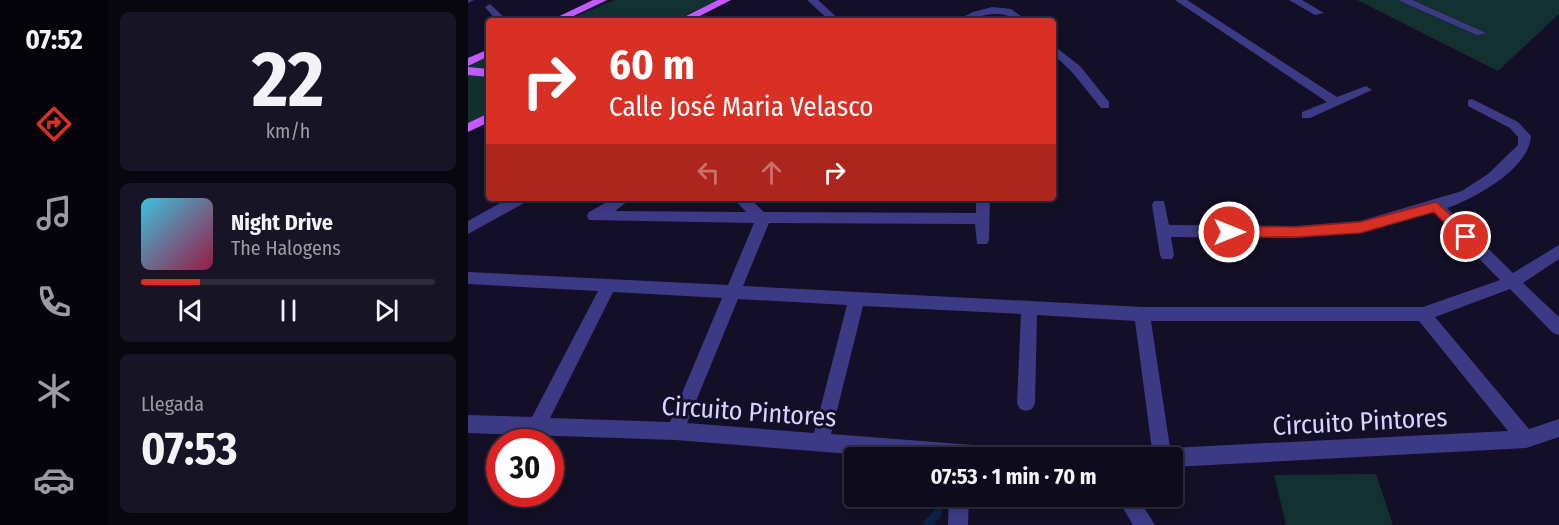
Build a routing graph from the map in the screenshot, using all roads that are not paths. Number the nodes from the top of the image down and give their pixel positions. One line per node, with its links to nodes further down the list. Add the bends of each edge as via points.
1 (603, 0): 10 (main road)
2 (726, 0): 11 (main road)
3 (812, 0): 12 (street)
4 (1180, 0): 22 (street)
5 (1294, 0): 8 (street)
6 (1403, 0): 15 (street)
7 (490, 6): 9 (street)
8 (1319, 13)
9 (500, 18)
10 (561, 18)
11 (687, 18)
12 (833, 18)
13 (968, 18): 14 (street, via 991,9 1005,9)
14 (1018, 18)
15 (1481, 33)
16 (1056, 51): 24 (street)
17 (486, 53): 18 (main road)
18 (468, 62)
19 (468, 71): 20 (main road)
20 (486, 73)
21 (1366, 90): 22 (street)
22 (1336, 102): 25 (street)
23 (1472, 104): 33 (street, via 1514,125 1525,136 1524,147 1493,178 1467,195)
24 (1104, 105)
25 (1306, 115)
26 (486, 118): 27 (main road)
27 (468, 128)
28 (516, 201): 37 (street)
29 (620, 201): 35 (street, via 594,216)
30 (743, 201): 35 (street)
31 (983, 201): 36 (street)
32 (1159, 205): 38 (street)
33 (1436, 207): 38 (street, via 1360,227 1295,232); 43 (street)
34 (468, 211): 37 (street)
35 (763, 219): 36 (street); 45 (street)
36 (983, 219): 39 (street)
37 (474, 225)
38 (1163, 231): 41 (street)
39 (982, 240)
40 (1559, 251): 43 (street)
41 (1167, 255)
42 (468, 278): 44 (street)
43 (1512, 282): 49 (street); 50 (street)
44 (609, 285): 45 (street); 53 (street)
45 (733, 291): 46 (street); 55 (street)
46 (857, 298): 47 (street); 57 (street)
47 (1029, 308): 48 (street); 51 (street)
48 (1142, 314): 49 (street); 59 (street)
49 (1423, 314): 56 (street)
50 (1559, 328)
51 (1026, 403)
52 (468, 424): 53 (street, Circuito Pintores)
53 (537, 426): 55 (street, Circuito Pintores)
54 (1559, 428): 56 (street, Circuito Pintores)
55 (675, 431): 57 (street, Circuito Pintores)
56 (1526, 439): 60 (street, Circuito Pintores)
57 (820, 443): 58 (street, Circuito Pintores)
58 (864, 447)
59 (1160, 447)
60 (1183, 457)
61 (959, 507): 63 (street)
62 (1133, 507): 64 (street)
63 (958, 525)
64 (1145, 525)

